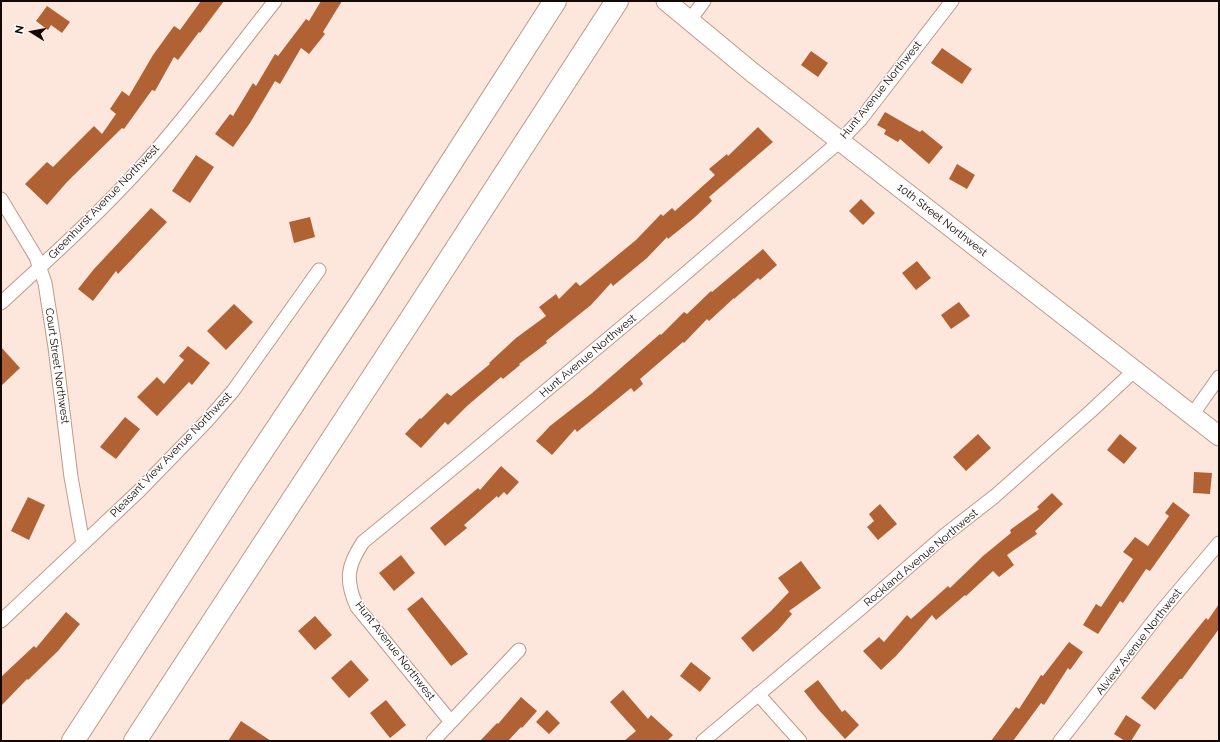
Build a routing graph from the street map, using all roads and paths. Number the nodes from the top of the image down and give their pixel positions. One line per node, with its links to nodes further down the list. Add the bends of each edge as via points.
1 (275, 1): 10 (street, Greenhurst Avenue Northwest, via 144,164)
2 (555, 1): 23 (highway, via 364,298)
3 (617, 1): 24 (highway)
4 (666, 1): 7 (main road, 10th Street Northwest)
5 (704, 1): 7 (street)
6 (952, 1): 8 (street, Hunt Avenue Northwest, via 861,119)
7 (690, 20): 8 (main road, 10th Street Northwest)
8 (840, 141): 13 (main road, 10th Street Northwest); 22 (street, Hunt Avenue Northwest, via 640,312 363,542 354,556 350,569 349,584 357,607)
9 (1, 199): 10 (street, Court Street Northwest)
10 (41, 266): 12 (street, Greenhurst Avenue Northwest); 18 (street, Court Street Northwest)
11 (319, 270): 18 (street, Pleasant View Avenue Northwest, via 233,391 139,491)
12 (1, 304)
13 (1135, 370): 15 (main road, 10th Street Northwest); 21 (street, Rockland Avenue Northwest, via 1000,491)
14 (1219, 377): 15 (street)
15 (1192, 415): 16 (main road, 10th Street Northwest)
16 (1219, 436)
17 (1219, 543): 28 (street, Alview Avenue Northwest, via 1159,614)
18 (83, 544): 19 (street, Pleasant View Avenue Northwest)
19 (1, 621)
20 (519, 650): 22 (street)
21 (758, 694): 26 (street, Rockland Avenue Northwest); 27 (street)
22 (451, 722): 25 (street)
23 (73, 741)
24 (135, 741)
25 (433, 741)
26 (703, 741)
27 (800, 741)
28 (1060, 741)

